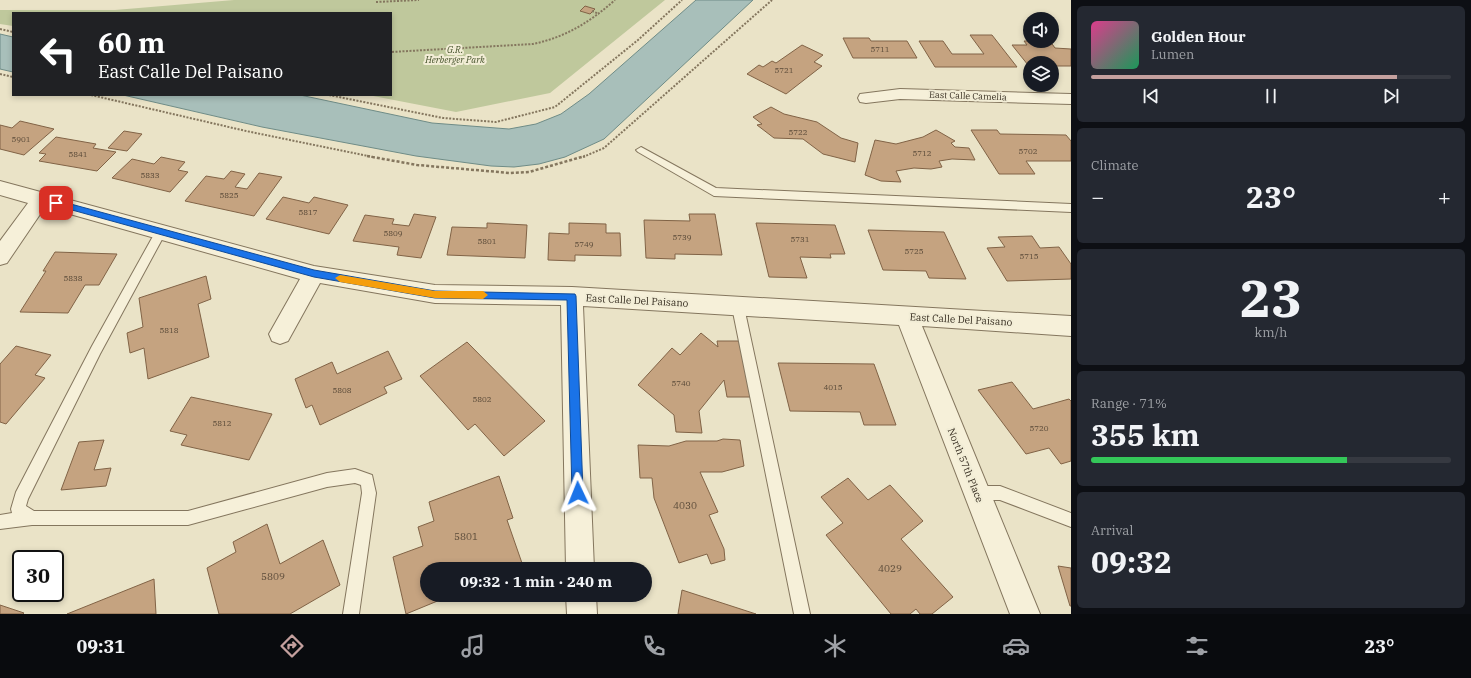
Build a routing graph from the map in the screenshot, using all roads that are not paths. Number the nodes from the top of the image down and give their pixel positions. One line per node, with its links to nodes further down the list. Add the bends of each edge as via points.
1 (866, 98): 2 (street, East Calle Camelia, via 900,94)
2 (1071, 99)
3 (641, 150): 6 (lane, via 714,192)
4 (0, 188): 5 (street, East Calle Del Paisano)
5 (41, 199): 7 (street, East Calle Del Paisano); 8 (street)
6 (1071, 208)
7 (161, 232): 9 (street, East Calle Del Paisano); 16 (lane, via 96,350 21,497 18,509)
8 (0, 257)
9 (314, 274): 10 (street, East Calle Del Paisano, via 435,294); 14 (street)
10 (572, 296): 11 (street, East Calle Del Paisano); 19 (street)
11 (738, 306): 12 (street, East Calle Del Paisano); 23 (lane)
12 (906, 316): 13 (street, East Calle Del Paisano); 15 (street, North 57th Place)
13 (1071, 326)
14 (280, 334)
15 (977, 493): 17 (lane, via 1000,493); 24 (street, North 57th Place)
16 (32, 518): 18 (lane); 21 (lane, via 188,518 327,480 355,476 367,480 369,493)
17 (1071, 520)
18 (0, 522)
19 (580, 562)
20 (581, 602): 22 (street)
21 (351, 614)
22 (582, 614)
23 (802, 614)
24 (1025, 614)

